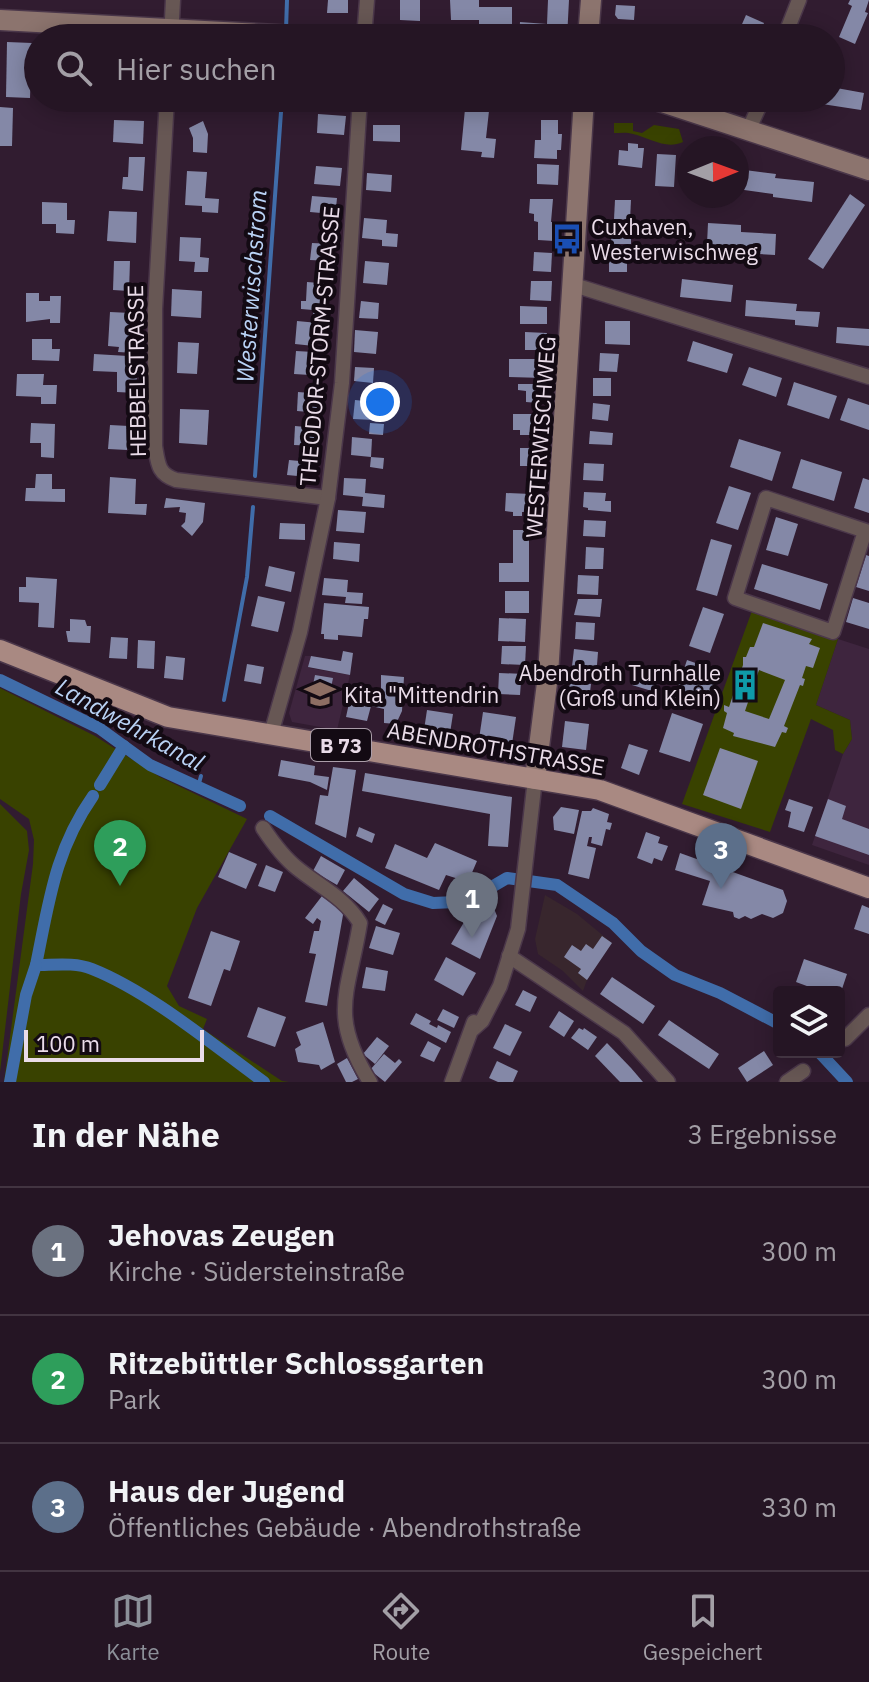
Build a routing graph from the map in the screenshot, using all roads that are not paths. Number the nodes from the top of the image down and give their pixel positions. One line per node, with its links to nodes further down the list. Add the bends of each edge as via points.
1 (173, 0): 7 (street)
2 (367, 0): 8 (street)
3 (591, 0): 9 (street)
4 (799, 0): 10 (street)
5 (0, 20): 6 (street)
6 (49, 24)
7 (172, 24)
8 (365, 24)
9 (589, 24)
10 (790, 24)
11 (166, 112): 20 (street, HEBBELSTRASSE, via 155,309 159,469 176,480)
12 (359, 112): 20 (street, THEODOR-STORM-STRASSE, via 342,383)
13 (583, 112): 18 (street, WESTERWISCHWEG)
14 (692, 112): 16 (street)
15 (757, 112): 16 (street)
16 (748, 131): 17 (street)
17 (869, 170)
18 (574, 285): 19 (street); 24 (street, WESTERWISCHWEG, via 548,675)
19 (869, 377)
20 (328, 498): 23 (street, THEODOR-STORM-STRASSE, via 300,632)
21 (867, 531): 21 (street, via 766,498 735,598 833,632)
22 (0, 650): 23 (main road, ABENDROTHSTRASSE / B 73, via 149,711)
23 (271, 734): 24 (main road, ABENDROTHSTRASSE / B 73)
24 (535, 779): 26 (main road, ABENDROTHSTRASSE / B 73, via 618,795); 27 (street, via 518,929)
25 (263, 828): 31 (street, via 277,849 337,896 360,923 343,1011 351,1047)
26 (869, 888)
27 (507, 961): 32 (street, via 496,972); 33 (street, via 624,1033)
28 (869, 1015): 29 (street)
29 (845, 1039)
30 (803, 1071): 34 (street)
31 (370, 1082)
32 (452, 1082)
33 (668, 1082)
34 (787, 1082)

